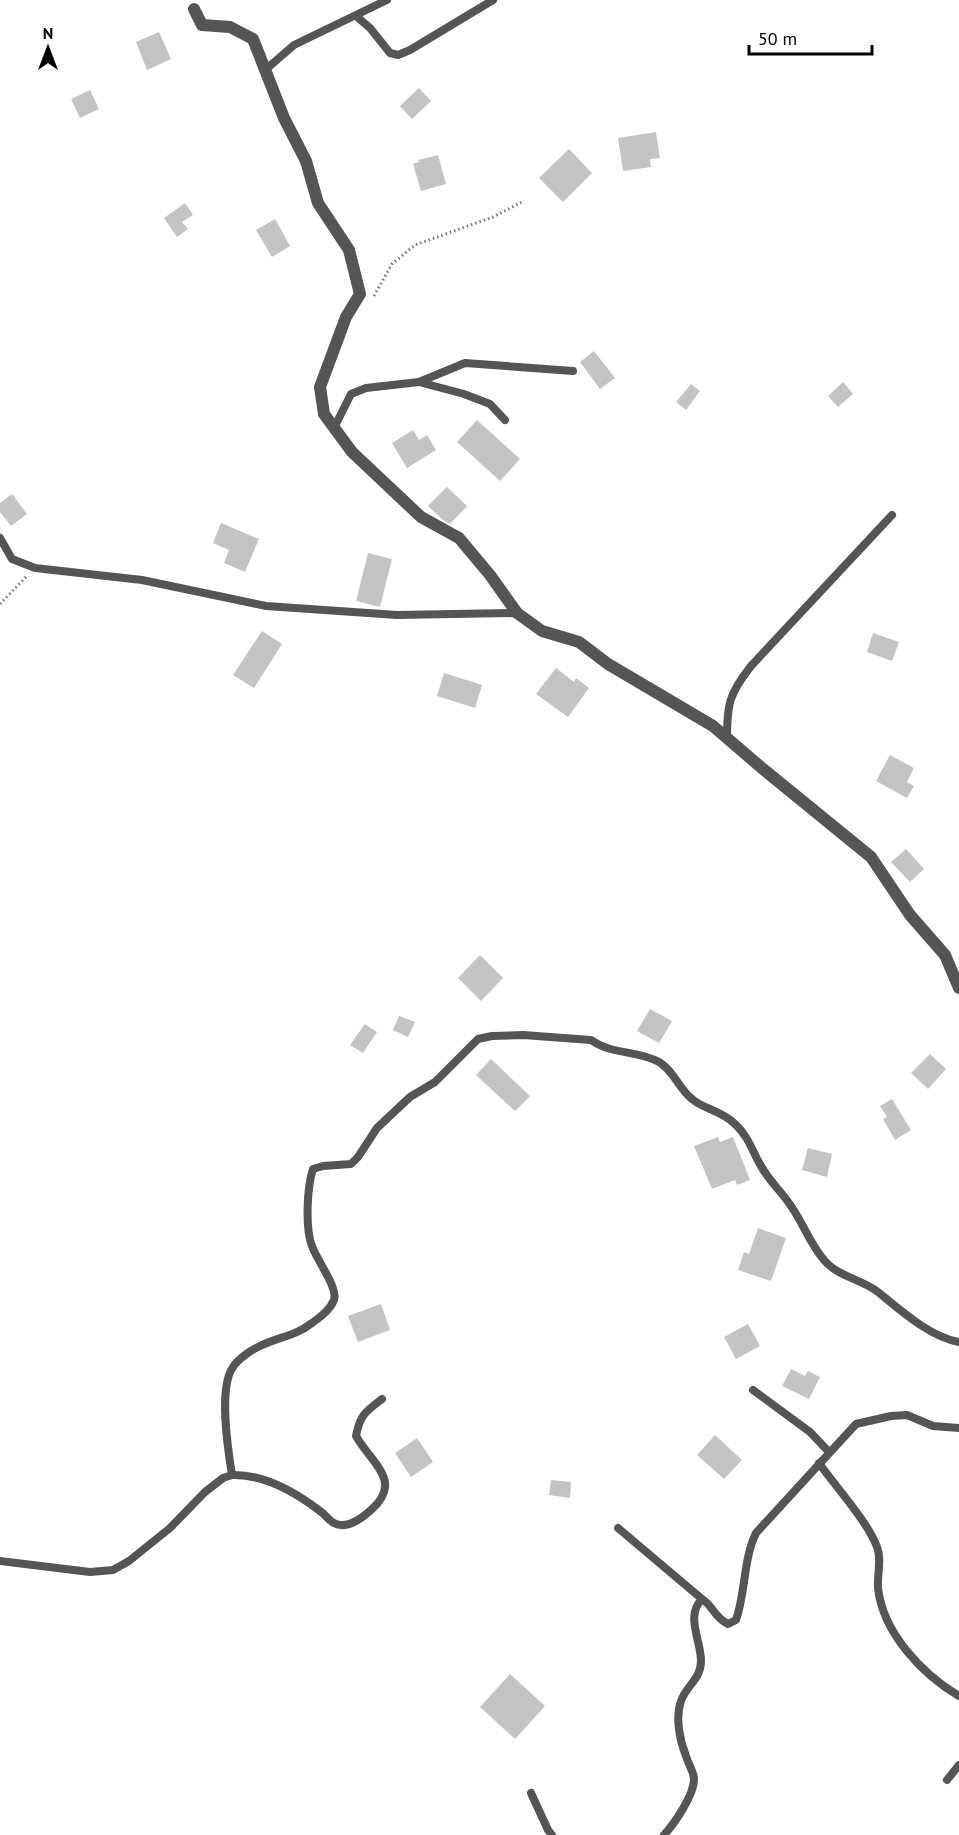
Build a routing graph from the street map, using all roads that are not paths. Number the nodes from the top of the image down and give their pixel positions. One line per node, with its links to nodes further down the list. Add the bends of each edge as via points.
1 (387, 0): 4 (lane)
2 (493, 0): 4 (lane, via 398,55 390,53)
3 (194, 9): 5 (street, via 201,25 230,27 253,39)
4 (356, 16): 5 (lane, via 294,45)
5 (264, 71): 9 (street, via 306,161 318,203 349,250 360,294 346,317 320,387 324,414)
6 (573, 371): 7 (lane, via 465,363)
7 (419, 382): 8 (lane, via 490,404); 9 (lane, via 366,388 351,394)
8 (505, 420)
9 (334, 428): 12 (street, via 352,452 421,517 459,538)
10 (892, 515): 13 (lane, via 738,682 729,700)
11 (0, 538): 12 (lane, via 12,559 35,568 142,580 266,606 397,615)
12 (517, 613): 13 (street, via 542,631 579,642 608,664 713,726)
13 (727, 739): 14 (street, via 871,857 910,915 945,955)
14 (959, 988)
15 (959, 1342): 21 (lane, via 906,1315 876,1290 832,1269 808,1238 792,1206 759,1165 750,1142 736,1125 723,1113 693,1101 660,1063 591,1040 492,1036 478,1039 435,1082 393,1112 351,1164 313,1169 309,1180 311,1244 334,1287 334,1299 328,1310 298,1333 258,1347 233,1366 225,1394)
16 (753, 1390): 19 (lane, via 810,1432)
17 (382, 1399): 21 (lane, via 364,1412 356,1436 386,1478 386,1488 381,1499 358,1520 346,1525 334,1523 303,1498 280,1486 245,1474)
18 (959, 1428): 19 (lane, via 933,1425 907,1415 891,1416 856,1424)
19 (829, 1452): 20 (lane)
20 (819, 1463): 24 (lane, via 756,1533 750,1545 736,1620 728,1624 718,1619); 25 (lane, via 878,1549 878,1589 894,1633 939,1684)
21 (232, 1475): 23 (lane, via 214,1485 163,1534 113,1570 90,1572)
22 (618, 1527): 24 (lane)
23 (0, 1561)
24 (702, 1599): 30 (lane, via 693,1614 702,1663 698,1677 680,1702 678,1721 694,1779 692,1791)
25 (959, 1696)
26 (959, 1765): 27 (lane)
27 (946, 1780)
28 (531, 1793): 29 (lane)
29 (552, 1835)
30 (664, 1835)

